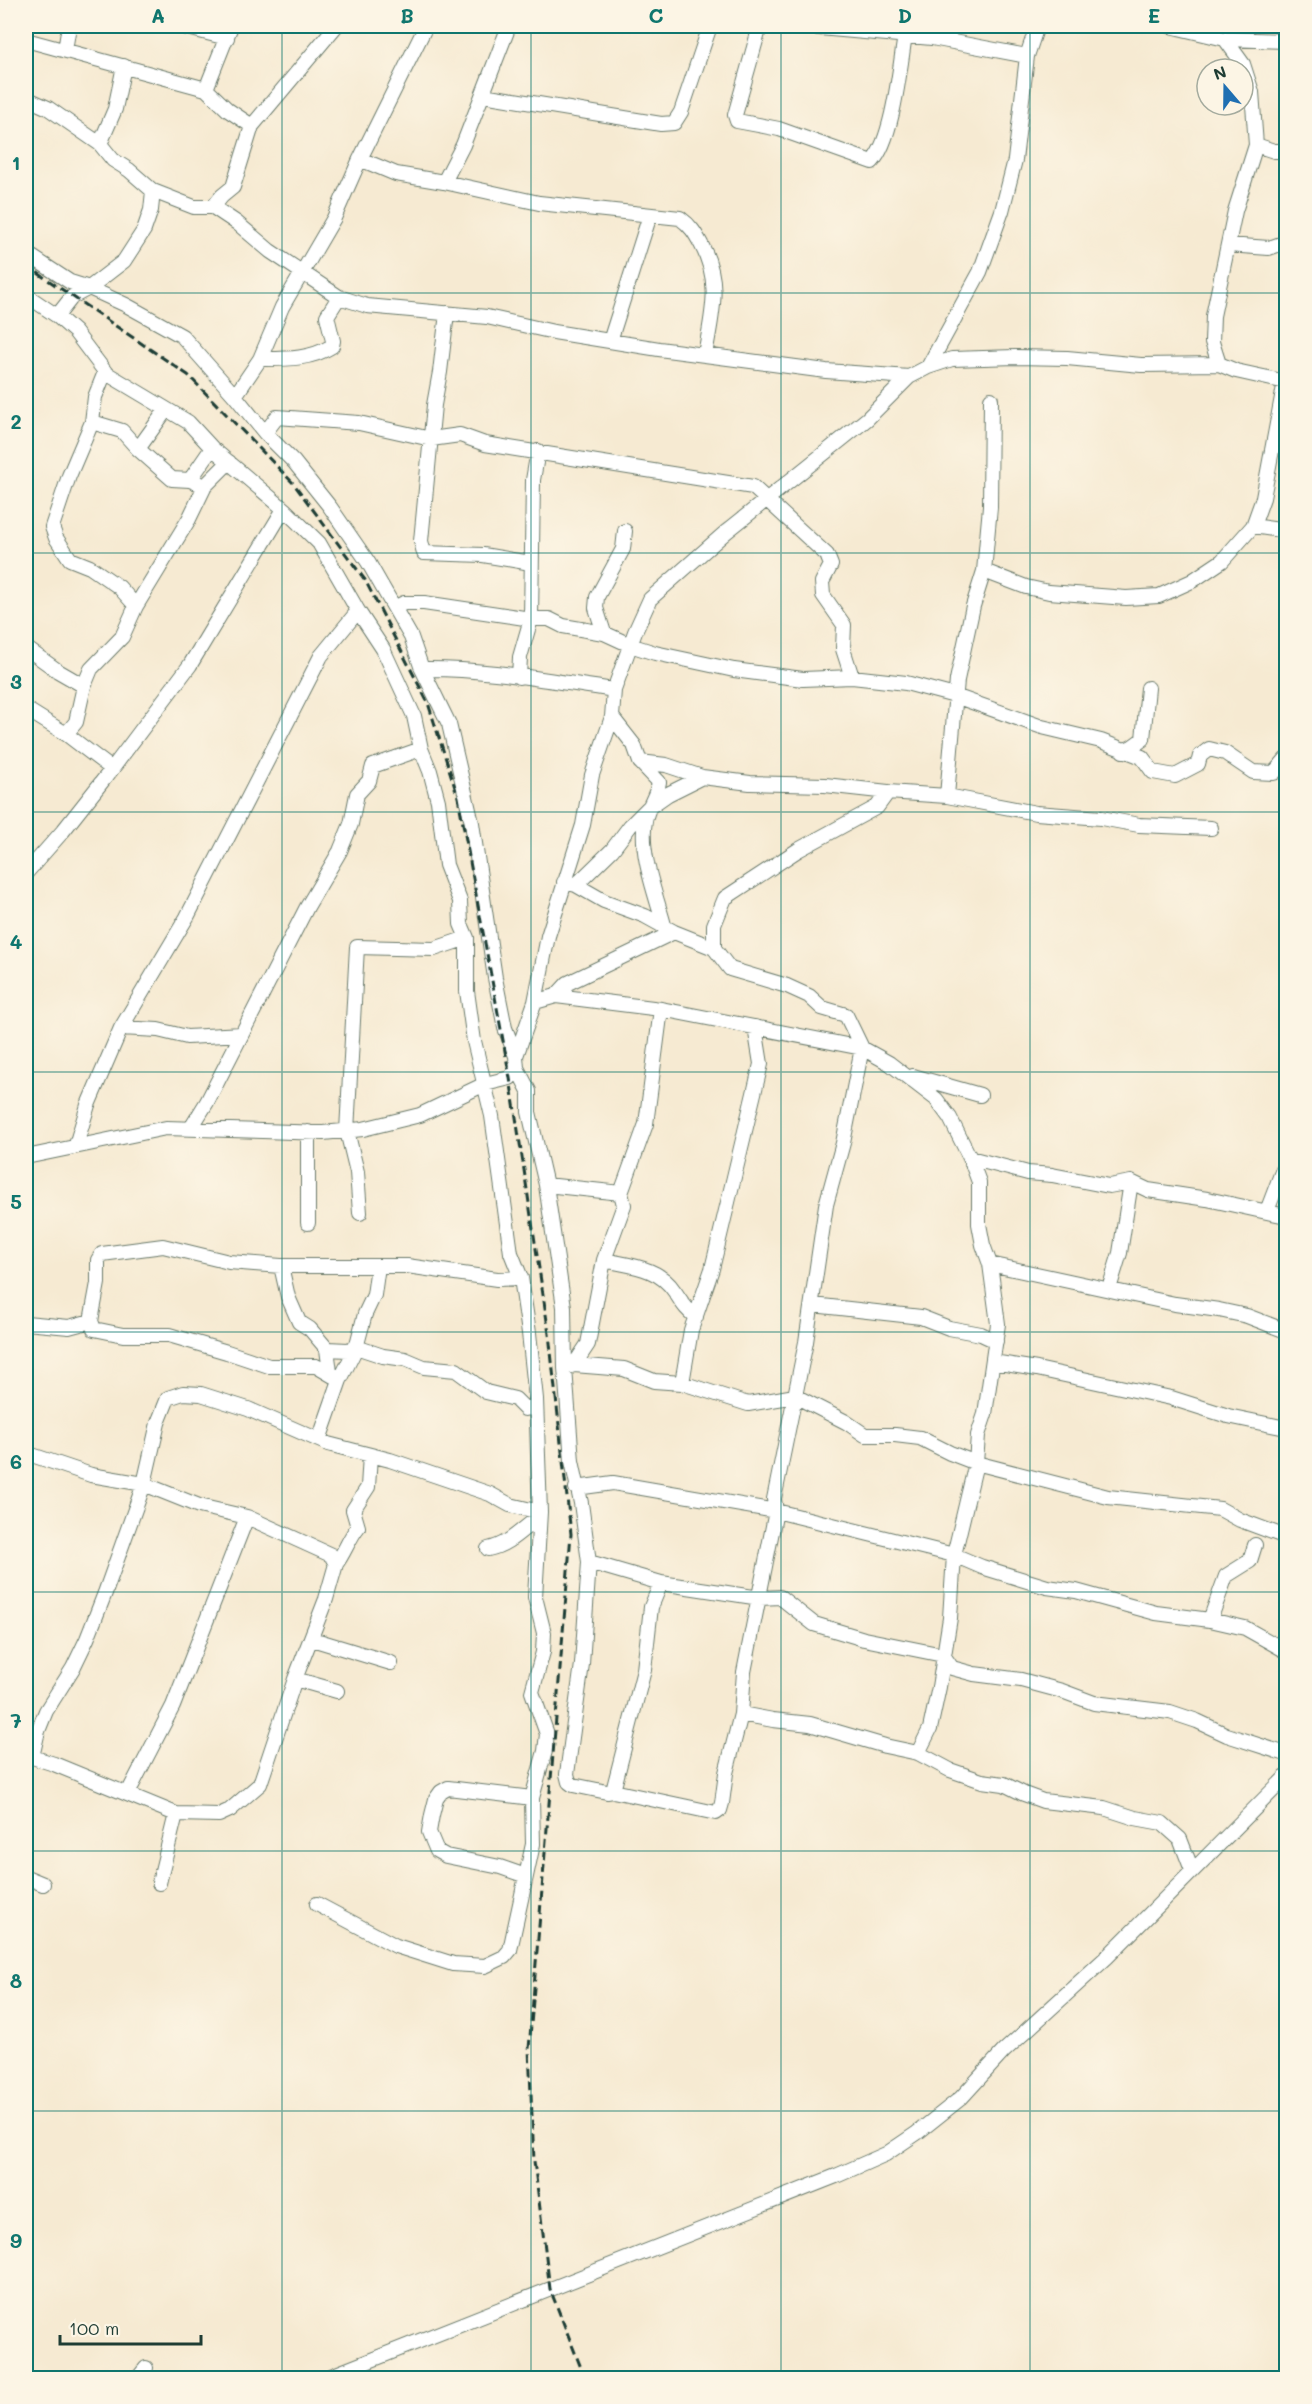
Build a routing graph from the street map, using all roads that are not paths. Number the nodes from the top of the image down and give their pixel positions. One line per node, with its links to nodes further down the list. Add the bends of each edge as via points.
1 (69, 26): 16 (street)
2 (180, 26): 11 (street)
3 (336, 26): 22 (street)
4 (426, 26): 26 (street)
5 (509, 26): 20 (street)
6 (710, 26): 20 (street, via 674,123)
7 (760, 26): 12 (street, via 735,115 737,121 779,129 872,162 884,142)
8 (797, 26): 12 (street)
9 (1037, 26): 17 (street)
10 (1170, 26): 13 (street)
11 (229, 32): 19 (street)
12 (905, 35): 17 (street)
13 (1225, 39): 15 (street); 24 (street, via 1243,64 1252,92)
14 (26, 40): 16 (street)
15 (1287, 41)
16 (65, 50): 18 (street)
17 (1027, 56): 44 (street, via 1014,160 1002,211 980,272)
18 (124, 66): 19 (street); 23 (street, via 115,109)
19 (206, 89): 22 (street)
20 (483, 95): 27 (street, via 464,145)
21 (26, 98): 23 (street, via 48,108)
22 (252, 126): 29 (street, via 233,187)
23 (100, 144): 28 (street, via 113,160)
24 (1256, 145): 25 (street); 32 (street)
25 (1287, 151)
26 (360, 159): 27 (street, via 396,174); 34 (street, via 334,218)
27 (444, 182): 30 (street, via 539,203)
28 (153, 190): 29 (street, via 194,207); 35 (street, via 144,230 124,261)
29 (213, 207): 34 (street)
30 (650, 215): 40 (street); 41 (street, via 680,218 692,227 711,263 715,296)
31 (1287, 242): 32 (street, via 1269,248)
32 (1228, 244): 43 (street, via 1213,316 1212,342)
33 (26, 252): 35 (street, via 70,282)
34 (301, 272): 37 (street); 42 (street)
35 (89, 288): 39 (street, via 72,297); 48 (street, via 182,336)
36 (26, 295): 39 (street)
37 (339, 297): 38 (street, via 367,306); 42 (street, via 327,316 332,346 318,354)
38 (447, 313): 40 (street); 53 (street)
39 (57, 316): 45 (street, via 75,332)
40 (610, 341): 41 (street)
41 (705, 355): 46 (street)
42 (260, 359): 48 (street)
43 (1219, 364): 44 (street, via 1150,365 1015,357 951,359); 47 (street)
44 (928, 367): 46 (street)
45 (105, 372): 50 (street); 51 (street, via 95,397)
46 (909, 377): 60 (street, via 867,419)
47 (1286, 382): 62 (street, via 1263,498)
48 (235, 396): 52 (street)
49 (991, 399): 66 (street, via 990,507)
50 (166, 410): 54 (street, via 188,423); 55 (street)
51 (92, 422): 55 (street, via 122,431); 67 (street, via 52,526 70,559 119,587)
52 (266, 433): 53 (street, via 277,417 359,423); 68 (street, via 330,507)
53 (431, 439): 56 (street, via 460,435 485,444); 65 (street, via 421,541 424,553 483,555)
54 (212, 448): 57 (street); 58 (street)
55 (138, 449): 58 (street, via 172,479)
56 (538, 451): 60 (street, via 753,487); 65 (street, via 533,480)
57 (229, 462): 59 (street); 61 (street)
58 (190, 480): 59 (street)
59 (205, 486): 67 (street)
60 (767, 498): 72 (street, via 650,599); 76 (street, via 827,555 831,565 822,582 823,596 844,625 843,649)
61 (284, 509): 69 (street, via 319,543); 88 (street, via 190,665)
62 (1253, 526): 64 (street); 66 (street, via 1222,561 1159,596 1126,598 1049,592)
63 (626, 531): 71 (street, via 623,549 597,597 596,608)
64 (1287, 531)
65 (531, 563): 70 (street)
66 (984, 571): 80 (street)
67 (136, 606): 77 (street, via 122,637 91,669)
68 (396, 608): 70 (street, via 404,603 424,603); 74 (street)
69 (358, 611): 84 (street, via 387,656 414,716); 104 (street, via 321,657 187,917)
70 (531, 619): 71 (street, via 549,619 563,626); 75 (street, via 520,657)
71 (604, 633): 72 (street)
72 (630, 645): 76 (street, via 734,670 803,679); 79 (street)
73 (26, 648): 77 (street)
74 (422, 669): 75 (street); 107 (street, via 449,724 459,763 482,877 495,978)
75 (519, 677): 79 (street)
76 (852, 677): 80 (street, via 906,683)
77 (84, 686): 83 (street, via 76,722)
78 (1148, 688): 85 (street, via 1143,739)
79 (614, 690): 82 (street)
80 (955, 696): 85 (street); 92 (street)
81 (26, 709): 83 (street)
82 (612, 717): 87 (street, via 634,745); 96 (street, via 592,775)
83 (66, 734): 88 (street)
84 (421, 749): 98 (street, via 438,801 446,865 460,901 461,924); 105 (street, via 373,766 369,781 357,794 340,851)
85 (1123, 751): 89 (street, via 1142,757 1153,772 1175,776 1197,764 1209,749 1225,753 1253,772)
86 (1287, 759): 89 (street)
87 (640, 762): 90 (street, via 666,765); 93 (street, via 659,783)
88 (112, 769): 95 (street)
89 (1280, 776)
90 (702, 777): 91 (street); 93 (street)
91 (888, 792): 92 (street); 99 (street, via 877,807 798,850 725,898 714,925)
92 (947, 796): 94 (street, via 1036,813 1138,825)
93 (648, 808): 96 (street, via 612,850); 97 (street, via 644,824 649,877)
94 (1210, 828)
95 (26, 873)
96 (570, 883): 97 (street, via 604,902); 101 (street, via 548,936)
97 (669, 928): 99 (street); 100 (street, via 568,983)
98 (468, 938): 109 (street, via 467,992); 112 (street, via 434,949 357,947)
99 (714, 948): 106 (street, via 730,969 787,986 809,996 822,1008 846,1015)
100 (556, 996): 101 (street); 102 (street)
101 (535, 1002): 107 (street)
102 (661, 1009): 103 (street); 120 (street, via 646,1124)
103 (755, 1027): 106 (street); 136 (street, via 761,1064 712,1269)
104 (121, 1028): 105 (street, via 158,1030 187,1037); 114 (street, via 88,1105)
105 (242, 1034): 111 (street)
106 (862, 1048): 108 (street); 135 (street, via 826,1205)
107 (517, 1062): 109 (street, via 510,1078); 119 (street, via 529,1091 529,1112)
108 (902, 1073): 110 (street); 116 (street, via 936,1099)
109 (485, 1084): 112 (street, via 420,1115); 125 (street)
110 (980, 1095)
111 (191, 1128): 113 (street); 114 (street, via 166,1128)
112 (347, 1131): 113 (street); 122 (street, via 357,1172)
113 (308, 1132): 124 (street)
114 (76, 1145): 115 (street)
115 (26, 1157)
116 (970, 1158): 118 (street, via 1028,1173 1110,1186); 127 (street, via 979,1182 979,1224)
117 (1287, 1161): 121 (street)
118 (1131, 1182): 121 (street, via 1148,1190); 133 (street, via 1120,1253)
119 (546, 1185): 120 (street); 144 (street)
120 (621, 1193): 126 (street, via 624,1205)
121 (1267, 1210): 123 (street)
122 (360, 1213)
123 (1287, 1216)
124 (308, 1223)
125 (511, 1253): 131 (street); 132 (street)
126 (604, 1260): 136 (street, via 656,1272); 144 (street, via 588,1344)
127 (990, 1264): 133 (street); 140 (street, via 998,1324)
128 (361, 1265): 129 (street); 130 (street); 134 (street)
129 (281, 1266): 137 (street, via 229,1262 163,1246 110,1251 98,1260); 142 (street, via 299,1322)
130 (378, 1266): 132 (street, via 407,1266); 134 (street)
131 (521, 1278): 132 (street); 148 (street)
132 (497, 1279)
133 (1108, 1289): 139 (street, via 1228,1312)
134 (374, 1295): 141 (street)
135 (813, 1305): 140 (street, via 921,1317); 147 (street)
136 (696, 1317): 146 (street)
137 (91, 1321): 138 (street, via 69,1327); 145 (street, via 94,1329 123,1335 169,1335 269,1366 316,1366)
138 (26, 1323)
139 (1287, 1331)
140 (996, 1341): 143 (street)
141 (357, 1347): 142 (street); 145 (street); 148 (street, via 424,1367 456,1370 486,1392 515,1400 525,1409)
142 (327, 1348): 145 (street, via 330,1372)
143 (993, 1362): 149 (street, via 1171,1398 1228,1416); 153 (street)
144 (568, 1363): 146 (street); 155 (street)
145 (340, 1380): 150 (street)
146 (682, 1383): 147 (street, via 748,1404)
147 (795, 1396): 153 (street, via 865,1435 920,1438); 156 (street, via 774,1499)
148 (536, 1406): 157 (street)
149 (1286, 1428)
150 (319, 1440): 152 (street); 154 (street, via 248,1409 201,1394 183,1393 168,1398)
151 (26, 1453): 154 (street, via 91,1475)
152 (370, 1455): 157 (street, via 490,1494); 164 (street, via 368,1487 353,1510 358,1527)
153 (976, 1463): 159 (street, via 1108,1497 1220,1509); 162 (street)
154 (144, 1484): 158 (street, via 199,1506); 177 (street, via 87,1639 46,1711)
155 (576, 1488): 156 (street, via 613,1483); 163 (street)
156 (776, 1511): 162 (street); 166 (street)
157 (539, 1515): 161 (street, via 514,1538); 181 (street, via 535,1597 544,1633 532,1692 547,1734 546,1751)
158 (247, 1517): 164 (street, via 331,1555); 180 (street, via 174,1706)
159 (1287, 1537)
160 (1255, 1545): 167 (street, via 1250,1561 1226,1576)
161 (488, 1549)
162 (954, 1555): 167 (street, via 1047,1587 1156,1613); 170 (street)
163 (589, 1562): 165 (street); 179 (street, via 582,1664 567,1774 573,1785)
164 (336, 1564): 168 (street)
165 (661, 1583): 166 (street); 179 (street, via 651,1607 644,1670)
166 (760, 1598): 170 (street, via 780,1597 814,1624); 174 (street, via 744,1672)
167 (1210, 1620): 169 (street, via 1245,1628)
168 (312, 1639): 171 (street); 172 (street)
169 (1287, 1651)
170 (943, 1655): 175 (street, via 930,1729); 176 (street, via 952,1668 1021,1680 1094,1703 1170,1712)
171 (392, 1663)
172 (295, 1679): 173 (street); 182 (street, via 260,1785 219,1815)
173 (337, 1691)
174 (741, 1714): 175 (street, via 810,1724); 179 (street, via 722,1803 716,1813)
175 (918, 1753): 183 (street, via 950,1770 1004,1784 1043,1801 1104,1808 1162,1823 1180,1839)
176 (1287, 1754)
177 (29, 1756): 180 (street)
178 (1287, 1777): 183 (street)
179 (613, 1791)
180 (128, 1793): 182 (street)
181 (531, 1798): 184 (street, via 533,1844); 184 (street, via 448,1788 436,1799 429,1832 437,1851 446,1857)
182 (176, 1814): 187 (street)
183 (1192, 1870): 189 (street, via 1107,1957 1004,2051 961,2098 886,2154)
184 (525, 1876): 188 (street, via 510,1950 485,1966 453,1964 396,1946)
185 (26, 1877): 186 (street)
186 (43, 1884)
187 (159, 1884)
188 (317, 1904)
189 (327, 2379)

